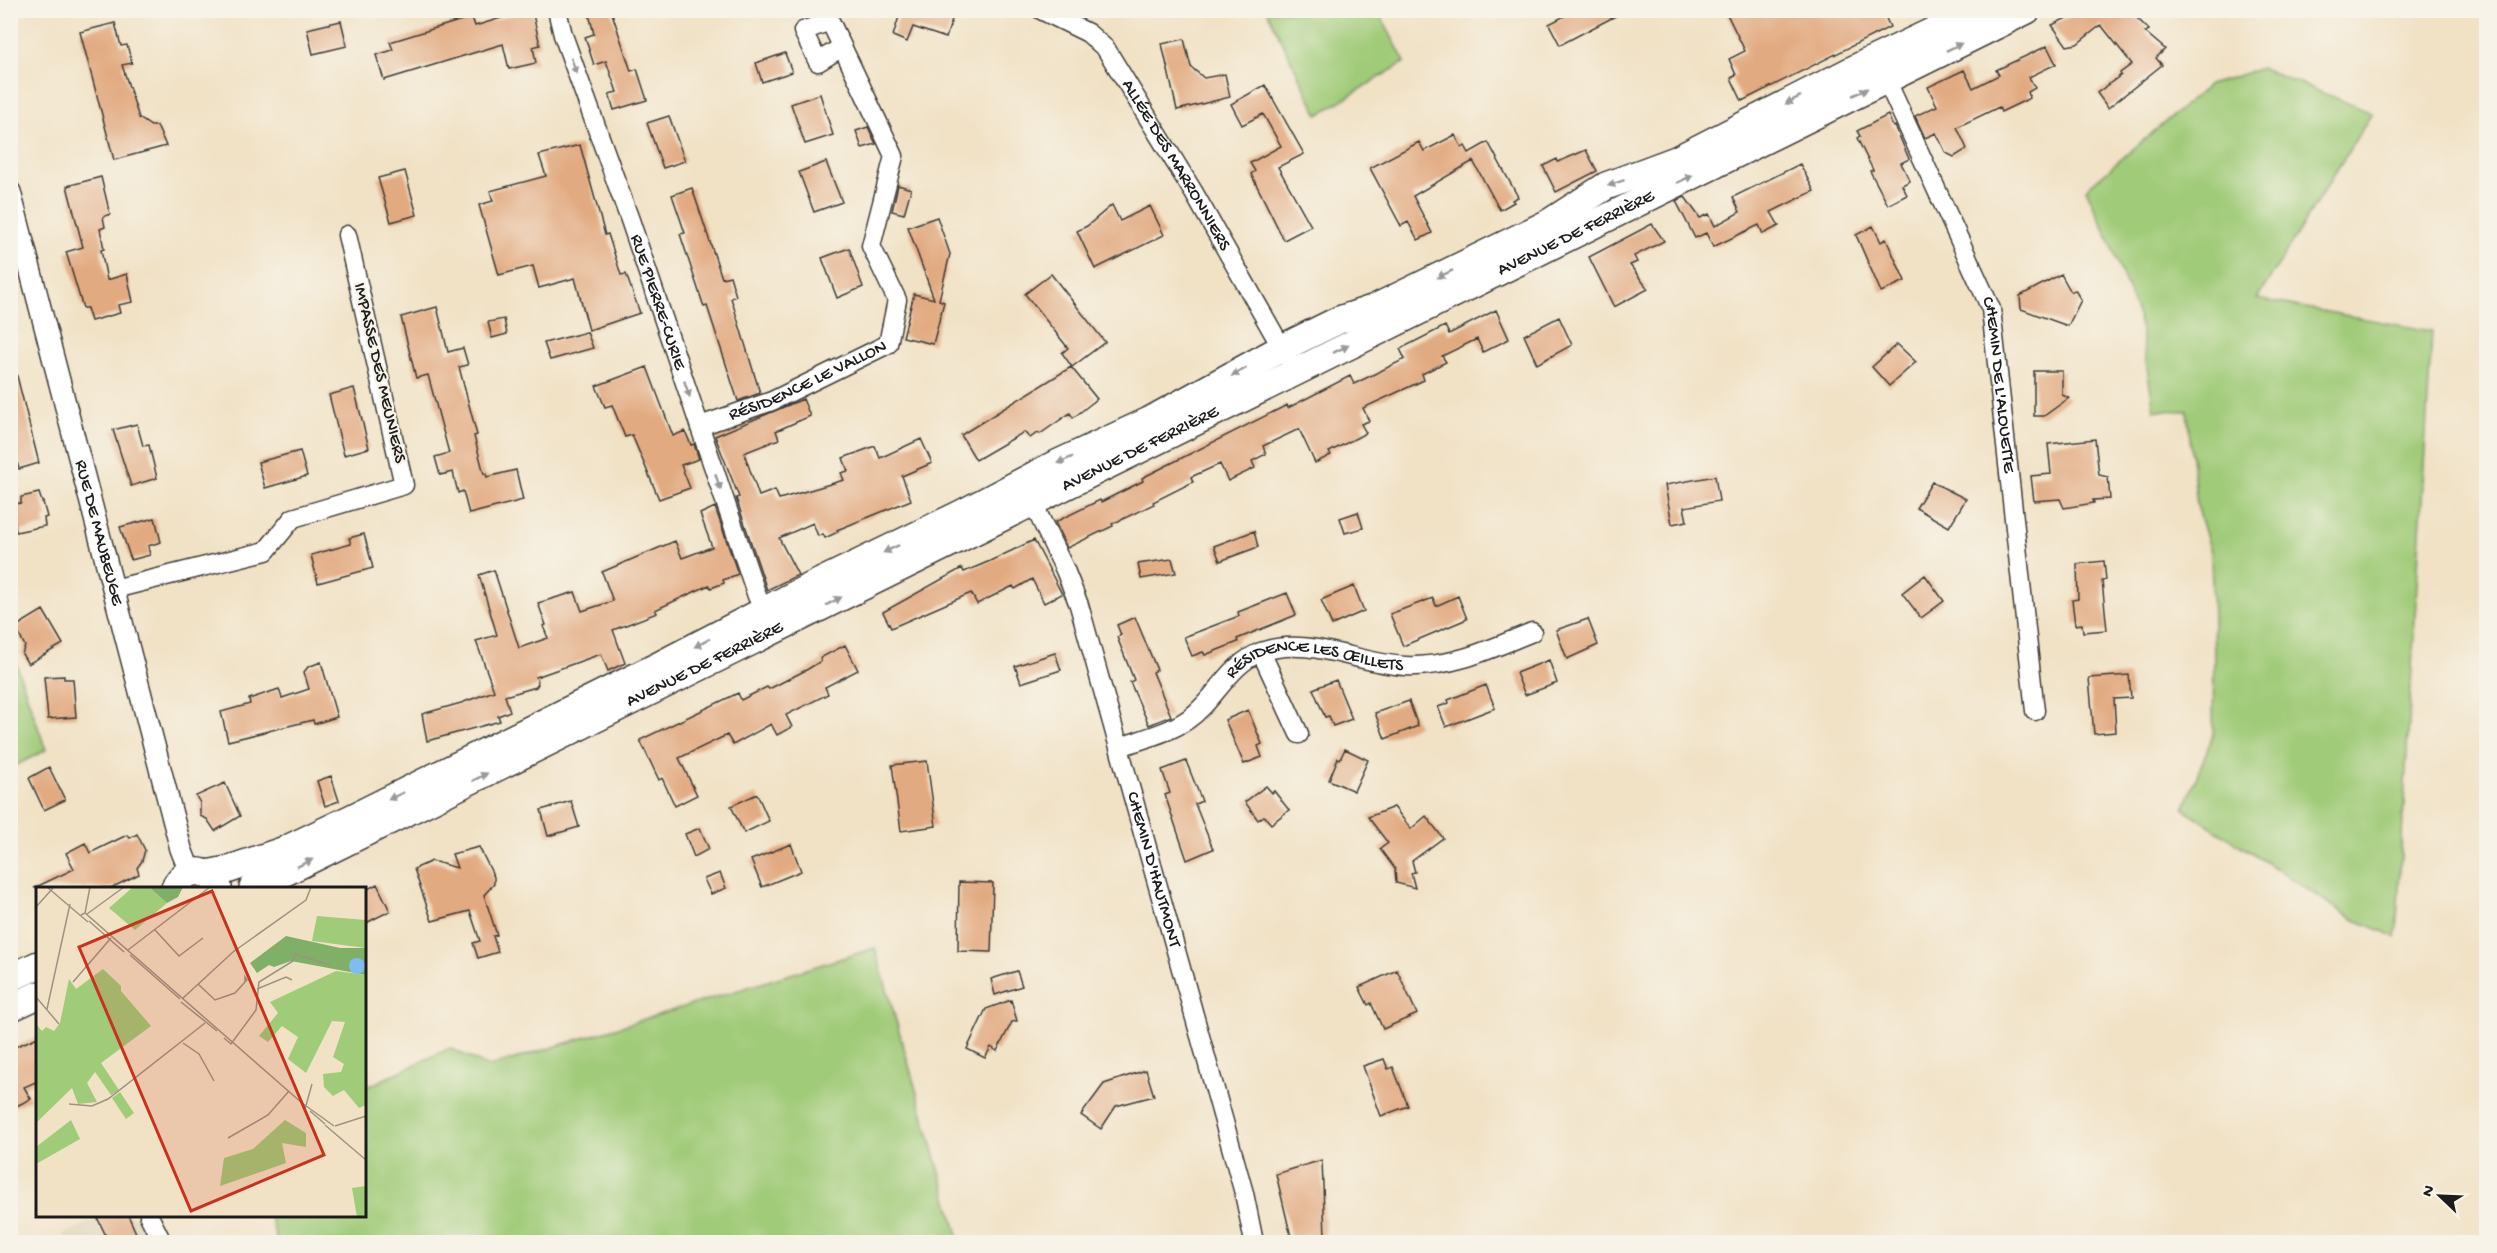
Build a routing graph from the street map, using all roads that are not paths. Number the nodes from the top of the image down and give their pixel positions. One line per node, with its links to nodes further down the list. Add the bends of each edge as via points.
1 (557, 10): 10 (street, RUE PIERRE-CURIE, one-way to 10)
2 (1041, 10): 9 (street, ALLÉE DES MARRONNIERS, via 1088,33 1106,49 1194,193)
3 (1977, 10): 6 (main road, AVENUE DE FERRIÈRE)
4 (2027, 10): 6 (main road, AVENUE DE FERRIÈRE, one-way to 4)
5 (842, 47): 10 (street, RÉSIDENCE LE VALLON, via 894,156 871,246 897,300 888,344 772,401)
6 (1881, 67): 9 (main road, AVENUE DE FERRIÈRE, one-way to 9, via 1676,160 1606,186 1546,224 1475,260 1375,308 1339,320); 9 (main road, AVENUE DE FERRIÈRE, one-way to 6, via 1312,363); 18 (street, CHEMIN DE L'ALOUETTE, via 1991,309)
7 (10, 192): 14 (street, RUE DE MAUBEUGE)
8 (347, 235): 14 (street, IMPASSE DES MEUNIERS, via 405,485 293,518 266,551)
9 (1286, 359): 11 (main road, AVENUE DE FERRIÈRE, one-way to 11); 13 (main road, AVENUE DE FERRIÈRE)
10 (700, 426): 15 (street, RUE PIERRE-CURIE, one-way to 15)
11 (1037, 473): 12 (main road, AVENUE DE FERRIÈRE); 13 (street, via 1032,486)
12 (1000, 493): 13 (street, via 1025,496); 15 (main road, AVENUE DE FERRIÈRE, one-way to 15)
13 (1033, 503): 15 (main road, AVENUE DE FERRIÈRE, one-way to 13); 20 (street, CHEMIN D'HAUTMONT, via 1079,605)
14 (114, 589): 21 (street, RUE DE MAUBEUGE)
15 (764, 613): 21 (main road, AVENUE DE FERRIÈRE, one-way to 21, via 295,845); 22 (main road, AVENUE DE FERRIÈRE, one-way to 15)
16 (1532, 632): 17 (street, RÉSIDENCE LES ŒILLETS, via 1466,659 1432,665 1404,666 1305,648)
17 (1261, 652): 19 (street); 20 (street, RÉSIDENCE LES ŒILLETS, via 1226,678 1187,720)
18 (2035, 711)
19 (1299, 734)
20 (1120, 747): 27 (street, CHEMIN D'HAUTMONT, via 1244,1193)
21 (190, 882)
22 (255, 887)
23 (30, 980): 24 (main road)
24 (10, 1008)
25 (150, 1217): 26 (street)
26 (162, 1242)
27 (1254, 1242)

